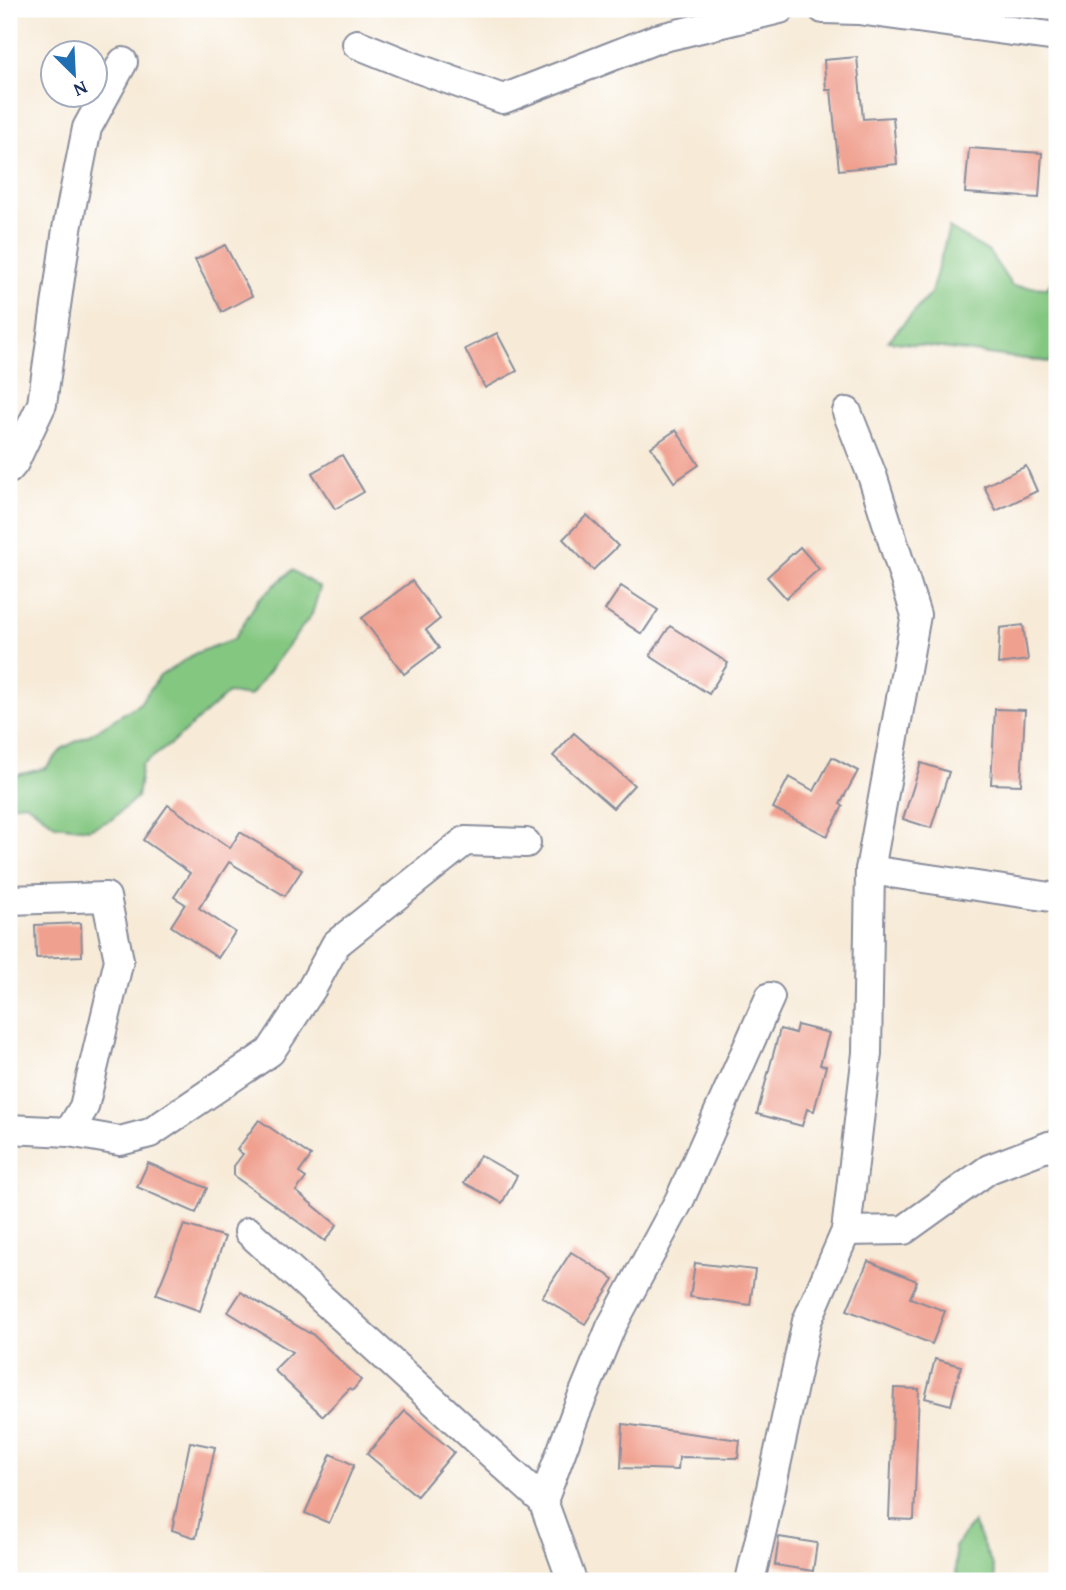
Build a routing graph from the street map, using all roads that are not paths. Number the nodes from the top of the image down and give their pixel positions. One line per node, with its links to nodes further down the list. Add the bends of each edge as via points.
1 (780, 9): 4 (street, via 656,39 503,99)
2 (822, 9): 3 (street)
3 (1057, 37)
4 (357, 44)
5 (123, 62): 7 (street, via 87,128 42,404)
6 (847, 412): 9 (street, via 916,615)
7 (9, 468)
8 (526, 842): 14 (street, via 466,841 336,944 270,1052 150,1133 120,1141)
9 (870, 870): 10 (street); 17 (street, via 867,1053)
10 (1057, 898)
11 (9, 900): 14 (street, via 106,897 119,960 84,1107)
12 (770, 997): 18 (street, via 680,1199 611,1328)
13 (9, 1129): 14 (street)
14 (69, 1132)
15 (1057, 1145): 17 (street, via 989,1169 904,1230)
16 (249, 1231): 18 (street)
17 (846, 1231): 20 (street, via 807,1321)
18 (543, 1501): 19 (street)
19 (572, 1581)
20 (750, 1581)

